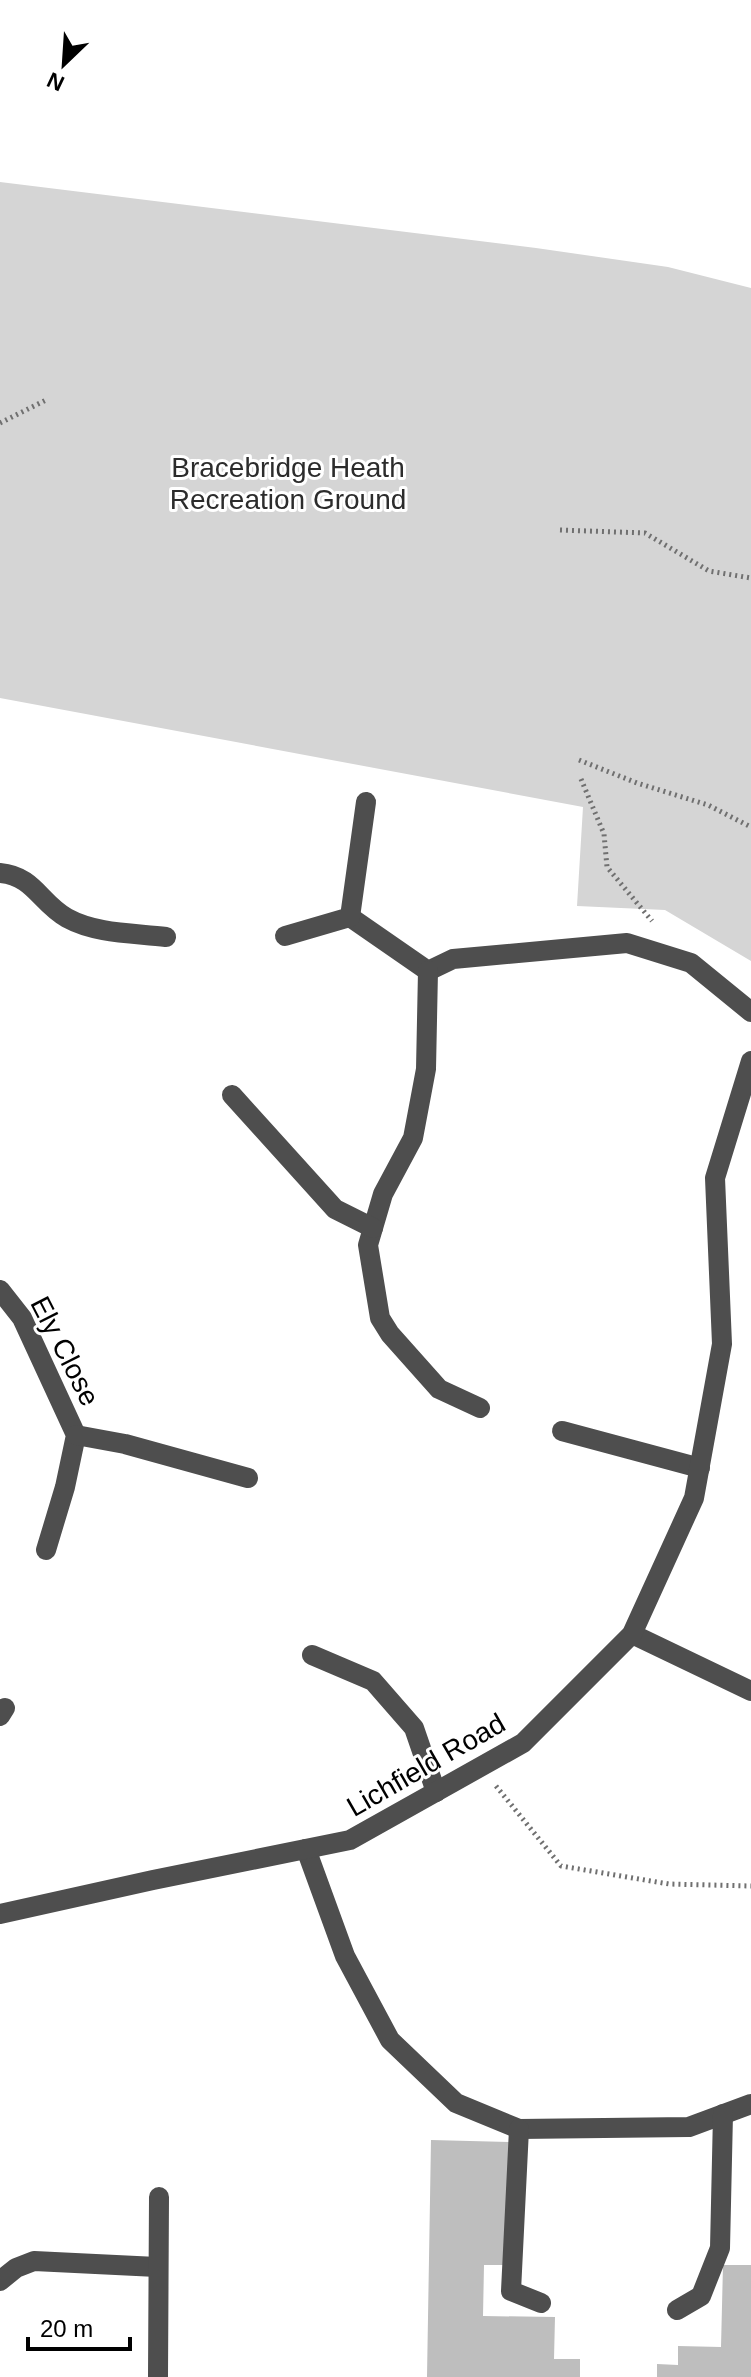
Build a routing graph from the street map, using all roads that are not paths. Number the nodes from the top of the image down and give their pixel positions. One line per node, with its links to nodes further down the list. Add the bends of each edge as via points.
1 (366, 802): 3 (street)
2 (6, 873): 5 (street, via 23,879 77,923)
3 (350, 917): 4 (street); 6 (street)
4 (285, 936)
5 (166, 937)
6 (428, 971): 7 (street, via 453,959 627,943 691,963); 10 (street, via 426,1069 413,1138 383,1194)
7 (751, 1012)
8 (751, 1061): 15 (street, Lichfield Road, via 715,1178 722,1344)
9 (232, 1095): 10 (street, via 335,1209)
10 (373, 1228): 12 (street, via 368,1245 380,1318 439,1389)
11 (0, 1290): 14 (street, Ely Close, via 22,1318)
12 (480, 1408)
13 (562, 1431): 15 (street)
14 (76, 1435): 16 (street); 17 (street, Ely Close)
15 (700, 1468): 18 (street, Lichfield Road, via 694,1498)
16 (248, 1478)
17 (46, 1550)
18 (632, 1634): 20 (street); 21 (street, Lichfield Road, via 523,1743)
19 (312, 1655): 21 (street, via 373,1681 414,1728)
20 (751, 1691)
21 (436, 1792): 22 (street, Lichfield Road, via 350,1840)
22 (306, 1849): 23 (street, Lichfield Road); 26 (street, via 345,1956 390,2040 456,2103)
23 (0, 1914)
24 (751, 2104): 25 (street)
25 (723, 2114): 26 (street, via 689,2127); 31 (street, via 720,2248 701,2296)
26 (519, 2129): 30 (street, via 511,2291)
27 (159, 2197): 28 (street)
28 (157, 2267): 29 (street, via 34,2261); 32 (street)
29 (0, 2281)
30 (541, 2303)
31 (677, 2310)
32 (158, 2377)

